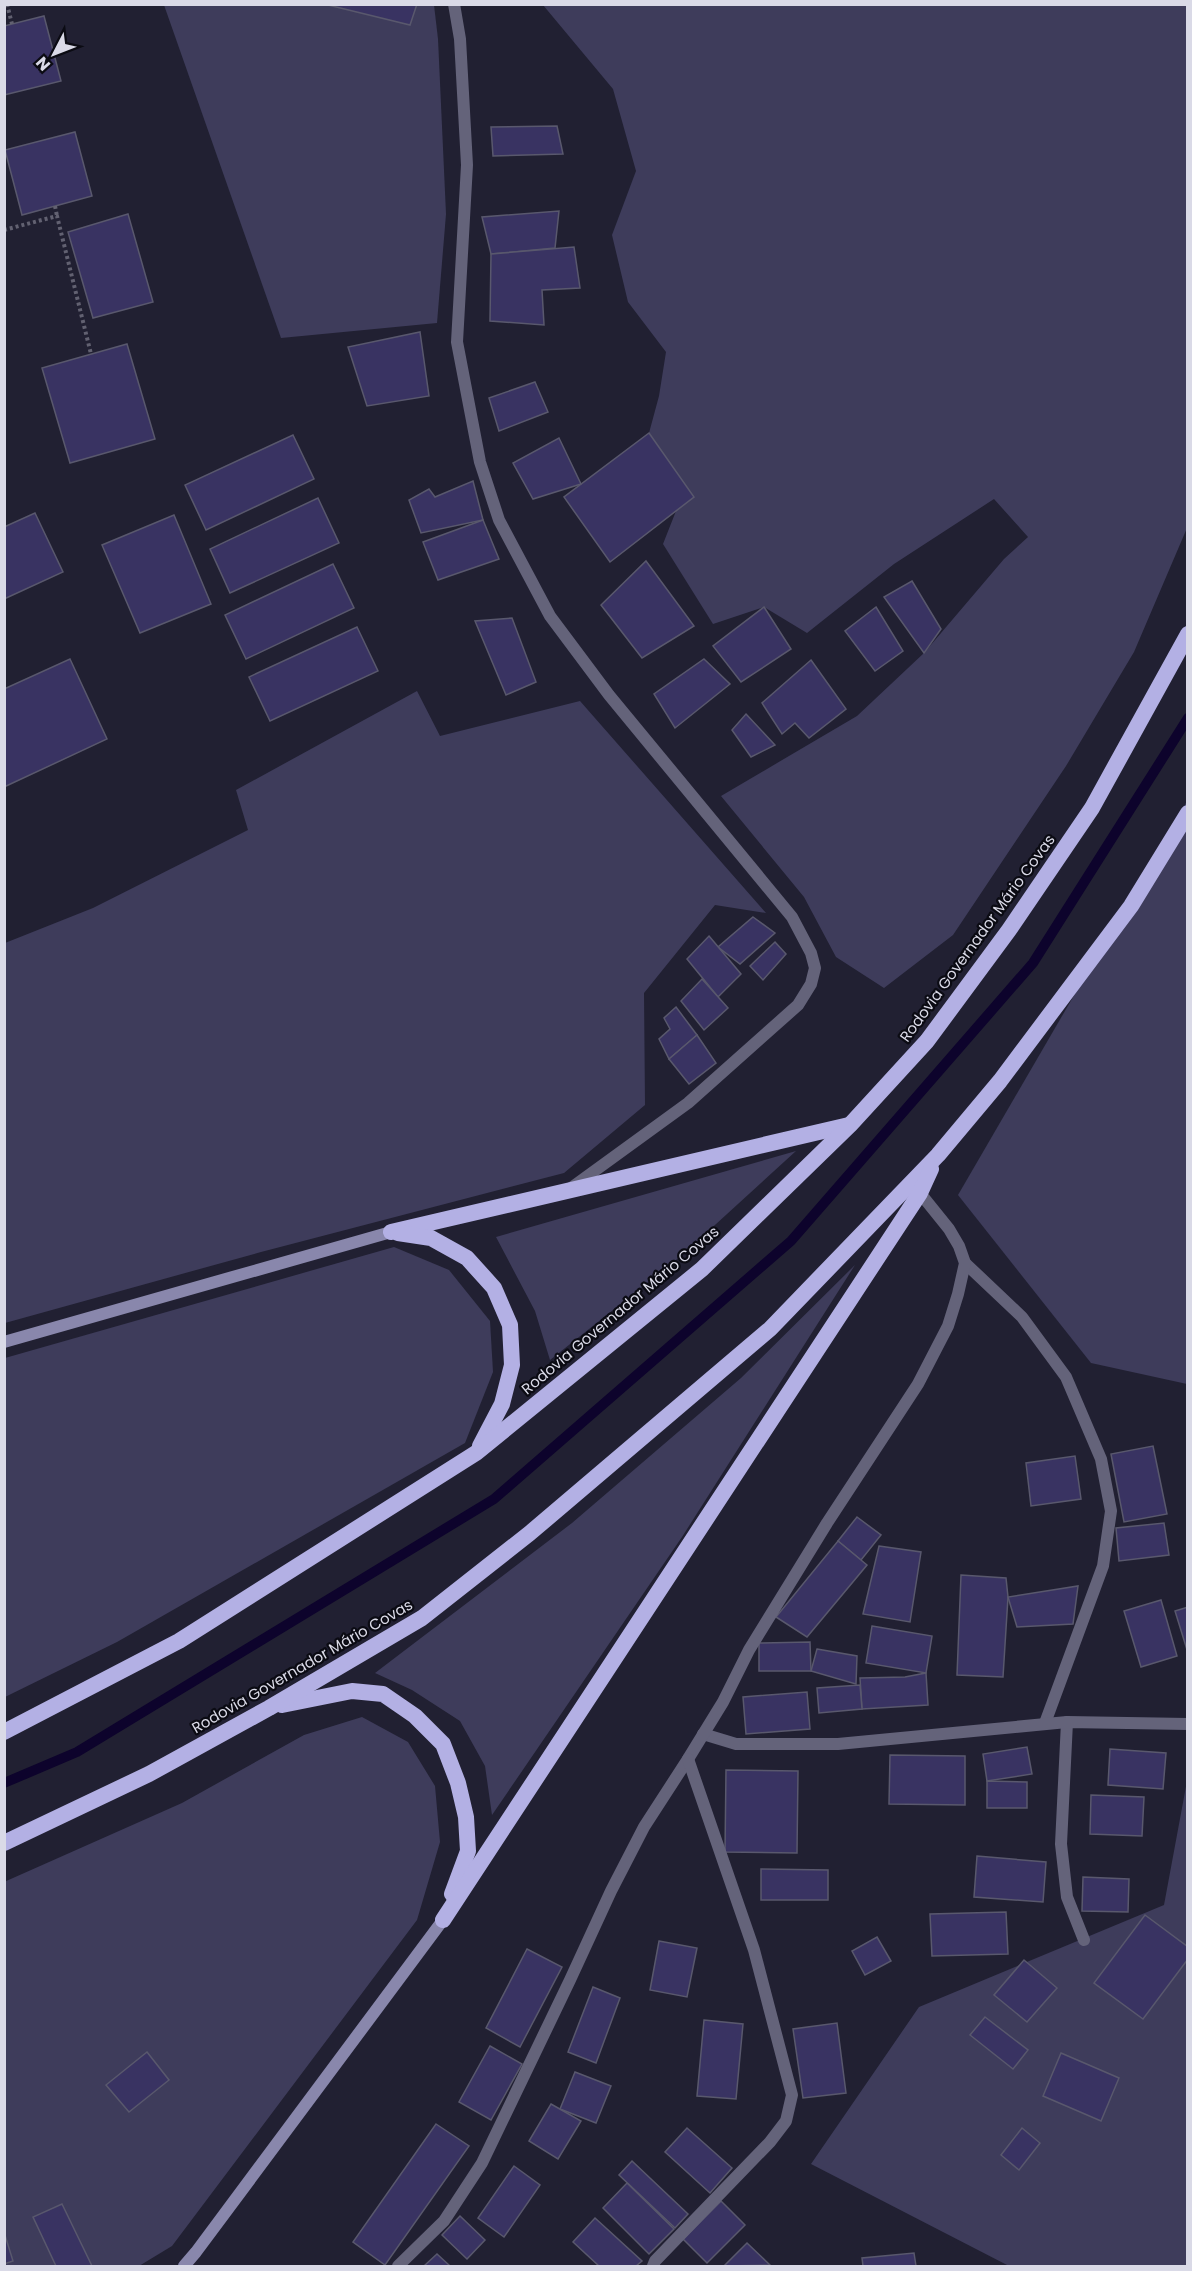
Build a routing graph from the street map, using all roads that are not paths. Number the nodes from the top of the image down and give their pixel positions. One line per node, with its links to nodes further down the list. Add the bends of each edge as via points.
1 (454, 4): 6 (street, via 460,39 467,165 457,342 480,462 499,520 550,616 609,695 792,917 815,968 811,984 798,1005 764,1037 688,1103)
2 (1188, 634): 4 (highway, Rodovia Governador Mário Covas, via 1092,808 1009,930 927,1041)
3 (1188, 813): 5 (highway, Rodovia Governador Mário Covas, via 1131,906 1000,1081)
4 (850, 1125): 6 (highway); 11 (highway, Rodovia Governador Mário Covas, via 702,1269)
5 (938, 1155): 7 (highway); 12 (highway, Rodovia Governador Mário Covas, via 770,1329 530,1533 422,1618)
6 (571, 1188): 8 (highway)
7 (920, 1192): 9 (street, via 949,1229); 20 (highway)
8 (391, 1232): 10 (main road); 11 (highway, via 431,1238 467,1258 494,1288 510,1325 510,1375 502,1404)
9 (965, 1263): 14 (street, via 1022,1317 1066,1377 1101,1459 1112,1511 1103,1566); 17 (street, via 948,1326 918,1384 760,1630)
10 (4, 1342)
11 (476, 1453): 16 (highway, Rodovia Governador Mário Covas, via 179,1641)
12 (269, 1708): 19 (highway, Rodovia Governador Mário Covas, via 149,1774); 20 (highway, via 352,1691 383,1694 415,1716 443,1744 466,1817 468,1851)
13 (1067, 1722): 14 (street); 15 (street); 21 (street, via 1061,1844 1067,1897)
14 (1045, 1723): 17 (street, via 838,1744 736,1744)
15 (1188, 1724)
16 (4, 1732)
17 (703, 1734): 18 (street)
18 (688, 1759): 26 (street, via 644,1827 482,2163 444,2221); 27 (street, via 754,1950 792,2095 786,2121 770,2142)
19 (4, 1843)
20 (443, 1920): 22 (main road)
21 (1084, 1940)
22 (196, 2252): 23 (main road); 24 (main road); 25 (main road)
23 (176, 2266)
24 (184, 2266)
25 (191, 2266)
26 (398, 2266)
27 (653, 2266)

